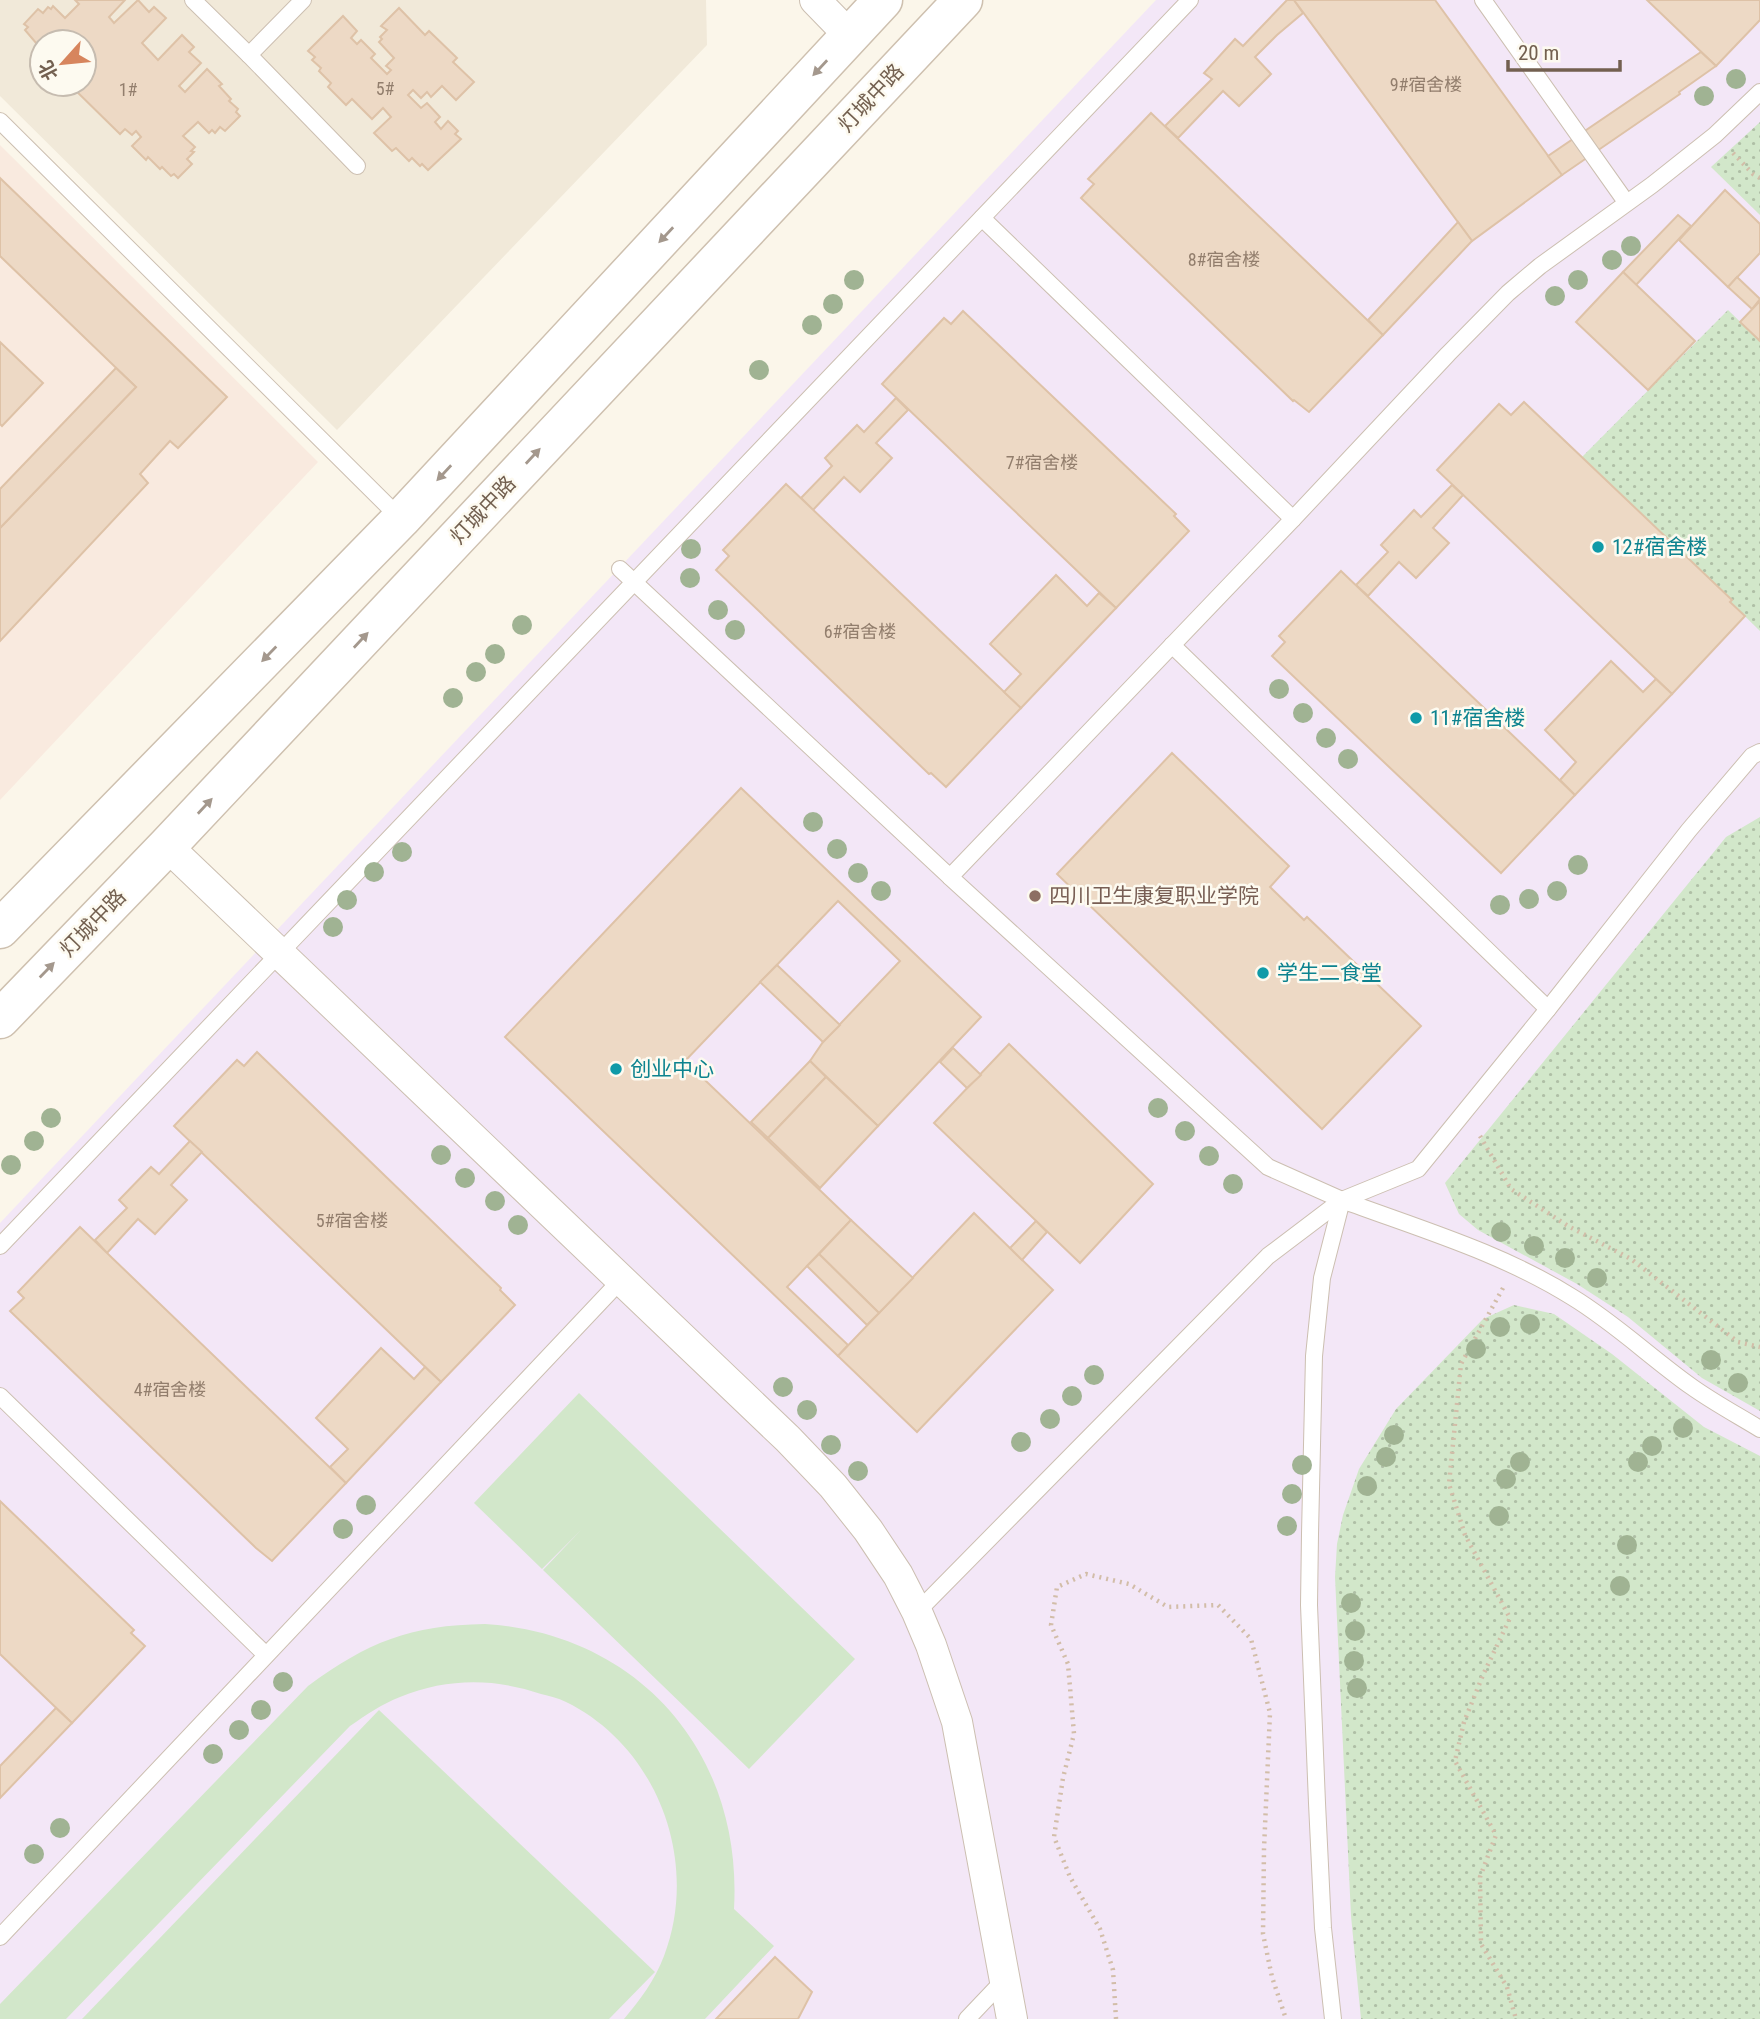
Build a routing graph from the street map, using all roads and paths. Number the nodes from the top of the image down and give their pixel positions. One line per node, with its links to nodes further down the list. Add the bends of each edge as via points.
1 (193, 0): 9 (lane)
2 (303, 0): 9 (lane)
3 (815, 0): 8 (street)
4 (883, 0): 8 (main road)
5 (963, 0): 23 (main road, 灯城中路, one-way to 5)
6 (1190, 0): 16 (lane)
7 (1483, 0): 15 (lane)
8 (850, 36): 17 (main road, one-way to 17)
9 (249, 55): 13 (lane)
10 (1760, 92): 12 (lane)
11 (0, 121): 17 (lane)
12 (1715, 135): 14 (path); 15 (lane)
13 (357, 166)
14 (1760, 178)
15 (1626, 202): 18 (lane, via 1508,293)
16 (982, 218): 18 (lane); 20 (lane)
17 (401, 519): 25 (main road, one-way to 25)
18 (1293, 519): 21 (lane)
19 (620, 569): 20 (lane)
20 (635, 582): 24 (lane); 26 (lane)
21 (1172, 645): 24 (lane); 27 (lane)
22 (1760, 752): 27 (lane, via 1689,830)
23 (167, 846): 26 (street); 28 (main road, 灯城中路, one-way to 23)
24 (950, 877): 30 (lane, via 1268,1167)
25 (0, 929)
26 (279, 953): 31 (lane); 33 (street)
27 (1548, 1009): 29 (lane)
28 (0, 1019)
29 (1465, 1111): 30 (lane, via 1418,1169); 34 (path, via 1511,1189 1631,1259 1738,1342)
30 (1342, 1200): 32 (lane); 37 (lane, via 1268,1256); 45 (lane, via 1322,1278 1314,1356 1309,1605 1324,1928)
31 (0, 1247)
32 (1516, 1266): 36 (lane, via 1574,1298 1693,1388); 46 (path, via 1461,1364 1449,1484 1465,1535 1510,1618 1469,1710 1455,1761 1496,1835 1480,1877 1481,1944 1507,1987)
33 (621, 1280): 37 (street, via 833,1486 868,1530); 38 (lane)
34 (1760, 1347)
35 (0, 1396): 38 (lane)
36 (1760, 1429)
37 (917, 1612): 40 (street, via 957,1722)
38 (266, 1655): 39 (lane)
39 (0, 1937)
40 (1005, 1979): 41 (lane); 42 (street)
41 (967, 2019)
42 (1012, 2019)
43 (1116, 2019): 44 (path, via 1114,1970 1100,1929 1054,1838 1074,1734 1068,1664 1051,1625 1057,1587 1086,1574 1129,1584 1168,1607 1218,1605 1251,1639 1270,1713 1263,1934)
44 (1286, 2019)
45 (1333, 2019)
46 (1516, 2019)

